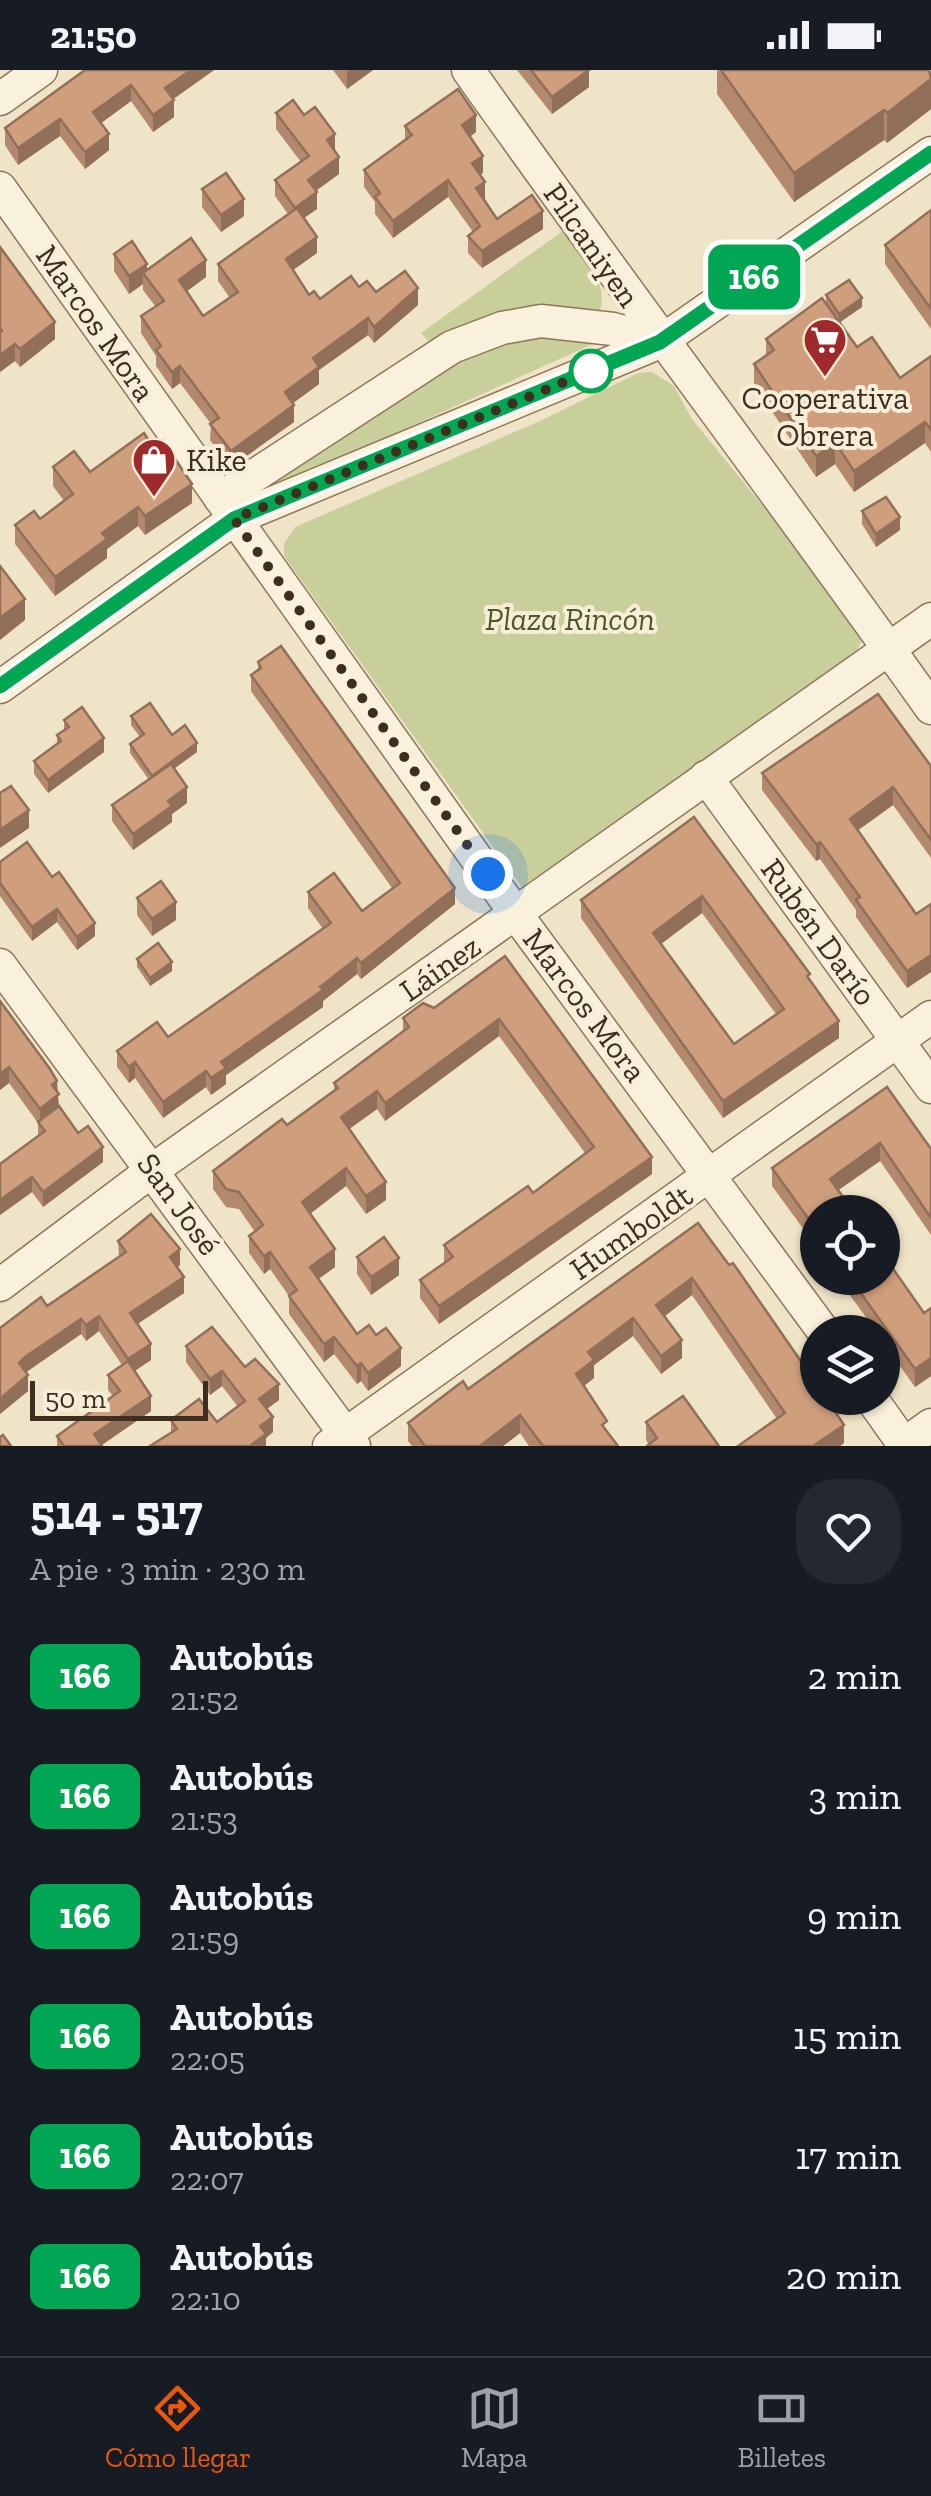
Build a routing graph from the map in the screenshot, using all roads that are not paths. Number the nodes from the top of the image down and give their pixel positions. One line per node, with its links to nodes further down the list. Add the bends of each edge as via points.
1 (41, 70): 3 (street)
2 (468, 70): 6 (street, Pilcaniyen)
3 (0, 99)
4 (931, 153): 6 (street)
5 (0, 188): 7 (street, Marcos Mora)
6 (660, 342): 7 (street); 7 (street, via 613,328 542,321 452,347); 9 (street, Pilcaniyen)
7 (227, 509): 10 (street); 13 (street, Marcos Mora)
8 (931, 619): 9 (street, Láinez)
9 (889, 650): 11 (street, Pilcaniyen); 12 (street, Láinez)
10 (0, 686)
11 (931, 708)
12 (706, 777): 13 (street, Láinez); 16 (street, Rubén Darío)
13 (516, 914): 18 (street, Láinez); 19 (street, Marcos Mora)
14 (0, 965): 18 (street, San José)
15 (931, 1018): 16 (street, Humboldt)
16 (898, 1042): 17 (street, Rubén Darío); 19 (street, Humboldt)
17 (931, 1087)
18 (154, 1169): 20 (street, Láinez); 24 (street, San José)
19 (712, 1175): 21 (street, Marcos Mora); 24 (street, Humboldt)
20 (0, 1285)
21 (812, 1315)
22 (887, 1415): 23 (street)
23 (911, 1440)
24 (343, 1442)

